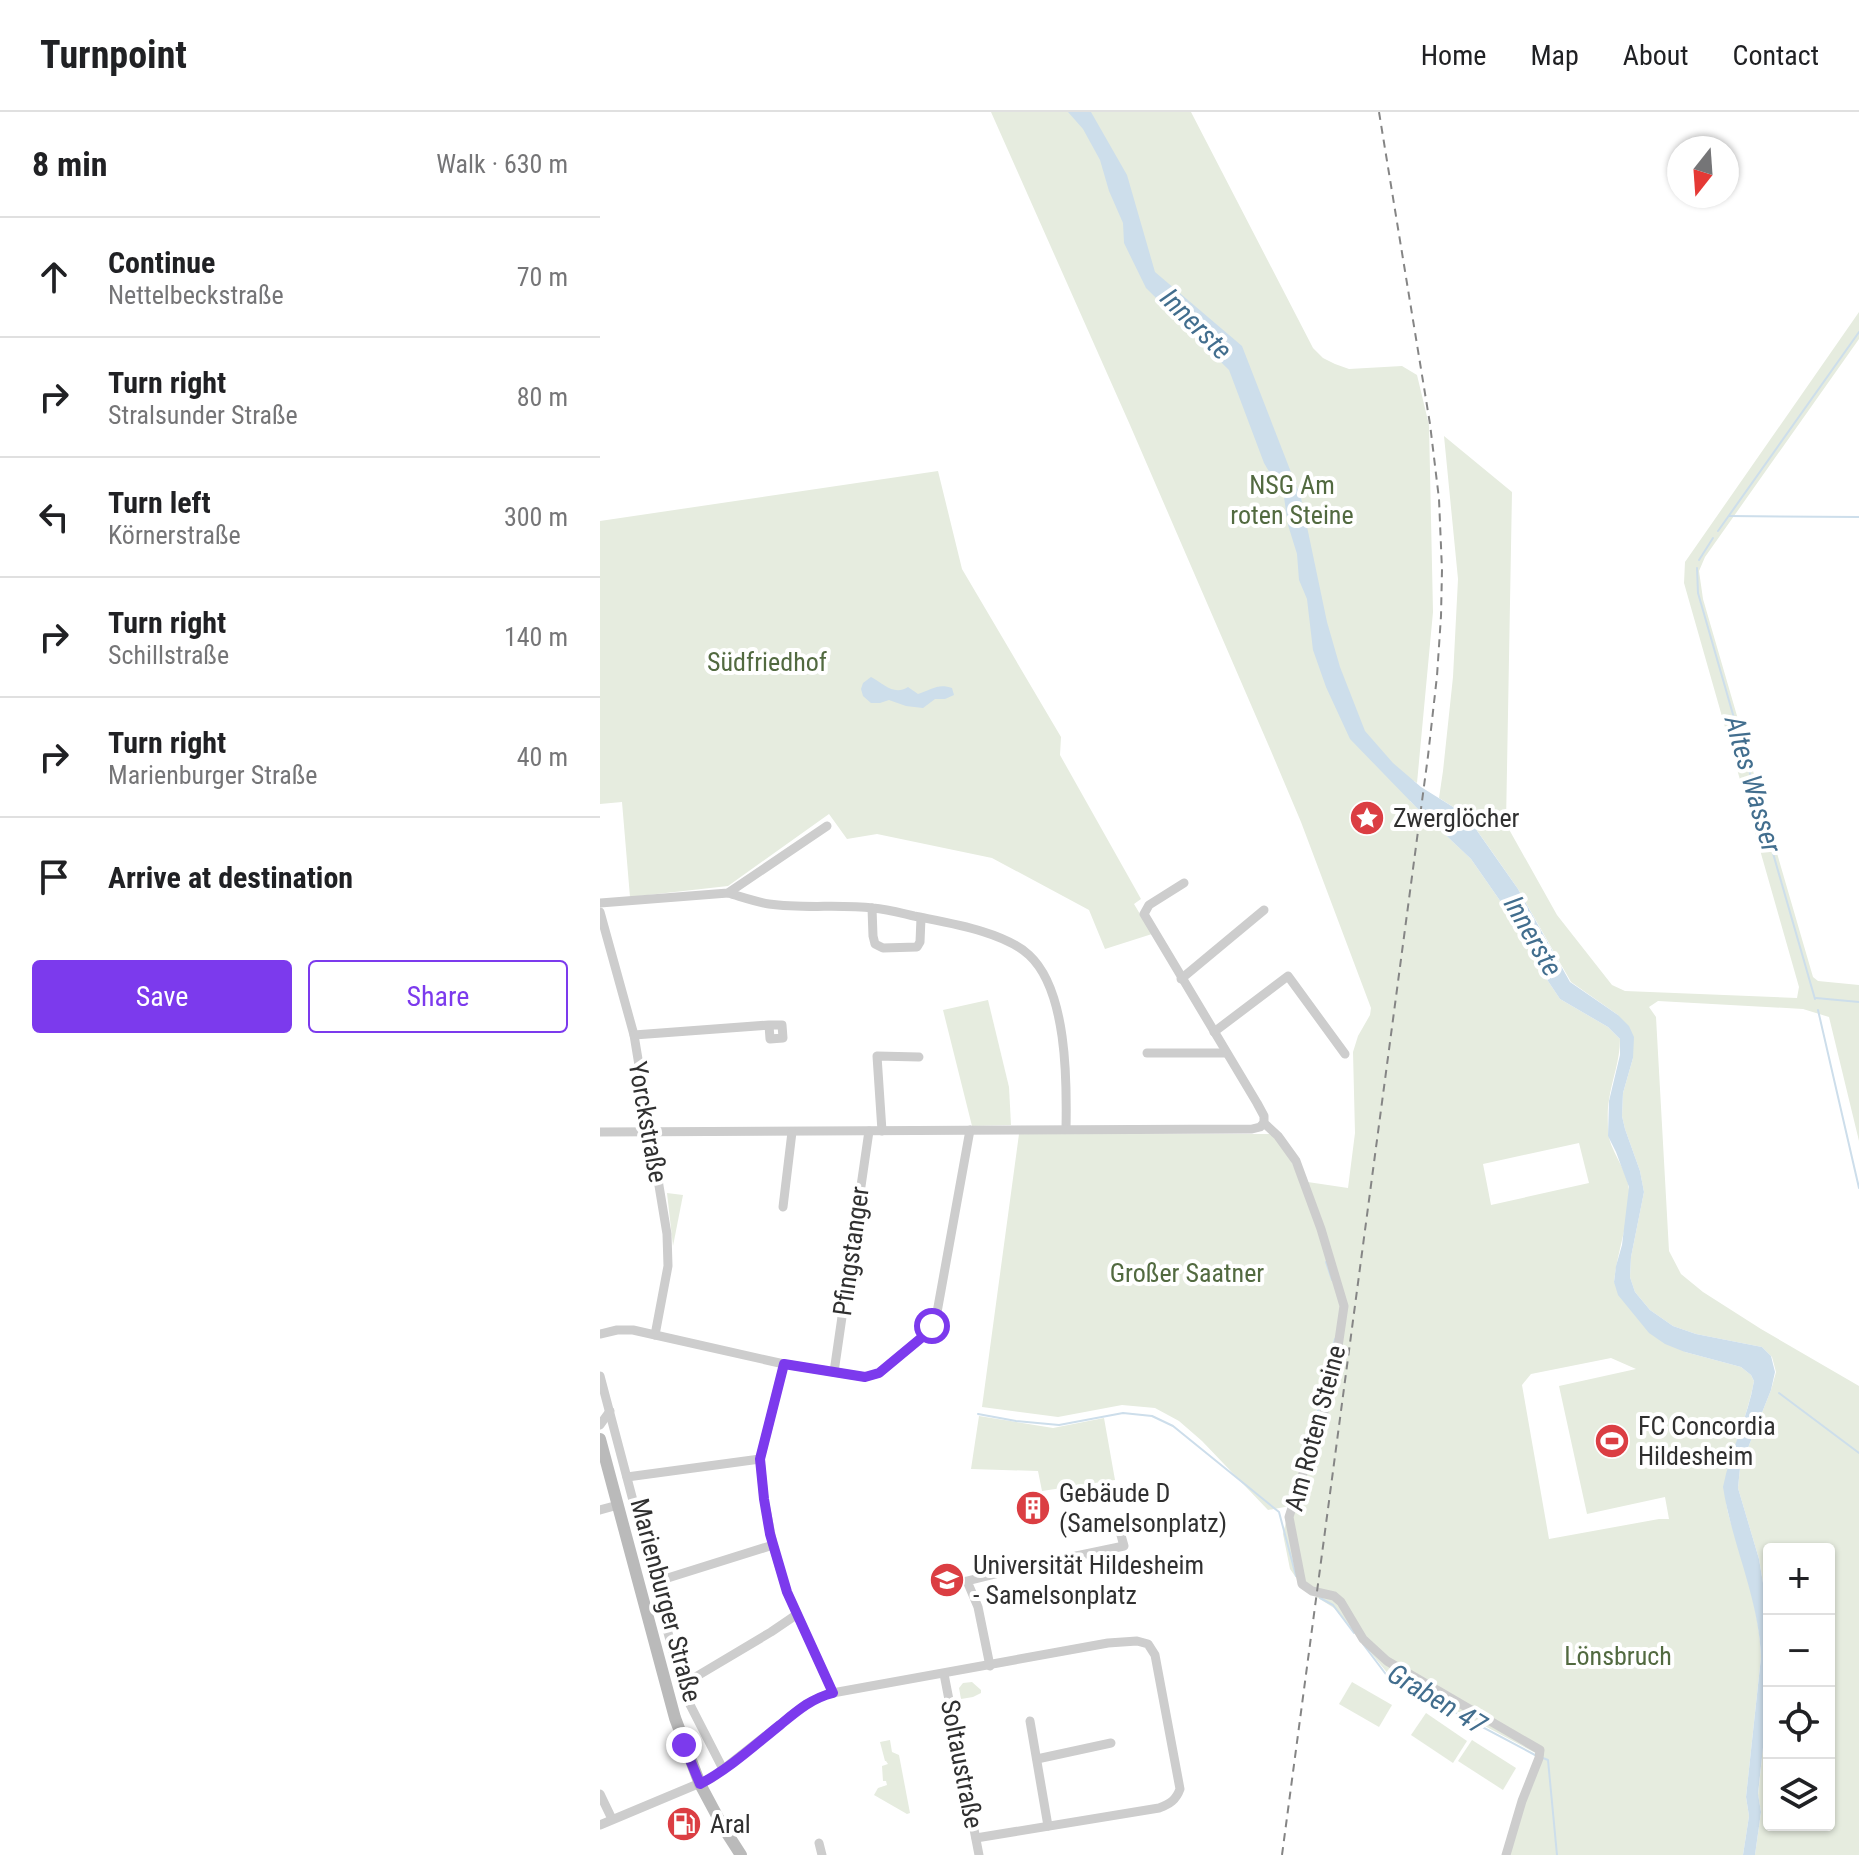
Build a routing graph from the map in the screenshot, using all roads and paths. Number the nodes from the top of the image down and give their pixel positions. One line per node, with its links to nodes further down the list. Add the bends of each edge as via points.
1 (827, 826): 3 (street)
2 (1184, 883): 9 (street, Am Roten Steine, via 1149,905 1144,914)
3 (728, 893): 4 (street); 5 (street, via 767,904)
4 (600, 903)
5 (872, 908): 8 (street); 8 (street, via 875,944 883,948 917,947)
6 (1264, 910): 9 (street)
7 (600, 912): 12 (street, Yorckstraße)
8 (921, 918): 18 (street, via 1000,938 1039,967 1064,1050)
9 (1181, 979): 11 (street, Am Roten Steine)
10 (769, 1025): 12 (street)
11 (1214, 1032): 14 (street, Am Roten Steine); 15 (street, via 1288,976)
12 (634, 1035): 23 (street, Yorckstraße)
13 (1147, 1053): 14 (street)
14 (1226, 1053): 17 (street, Am Roten Steine)
15 (1345, 1054)
16 (919, 1057): 21 (street, via 877,1056)
17 (1264, 1123): 18 (street, via 1252,1129); 60 (street, Am Roten Steine, via 1296,1161 1344,1306 1334,1374 1289,1517 1302,1584 1341,1602 1363,1639 1387,1661 1540,1750)
18 (1066, 1129): 19 (street)
19 (970, 1130): 21 (street); 29 (street, via 936,1318 926,1334 879,1373)
20 (869, 1131): 21 (street); 24 (street); 29 (street, Pfingstanger)
21 (882, 1131)
22 (600, 1132): 23 (street)
23 (649, 1132): 24 (street); 27 (street, Yorckstraße, via 668,1257)
24 (792, 1132): 25 (street)
25 (783, 1207)
26 (600, 1334): 27 (street, via 633,1330)
27 (655, 1335): 28 (street)
28 (784, 1364): 29 (street); 34 (street)
29 (834, 1372)
30 (600, 1376): 31 (street, Marienburger Straße)
31 (610, 1411): 32 (street); 35 (street, Marienburger Straße)
32 (600, 1425)
33 (600, 1439): 36 (main road, Marienburger Straße)
34 (760, 1459): 35 (street); 39 (street)
35 (627, 1477): 40 (street, Marienburger Straße)
36 (618, 1505): 37 (street); 50 (main road, Marienburger Straße, via 675,1718)
37 (600, 1510)
38 (1091, 1529): 42 (street, via 1119,1528 1124,1546 967,1581)
39 (773, 1545): 40 (street); 41 (street)
40 (655, 1582): 44 (street, Marienburger Straße)
41 (796, 1615): 44 (street); 45 (street)
42 (990, 1666): 43 (street); 54 (street, via 1137,1641 1148,1644 1155,1655 1178,1796 1159,1808)
43 (944, 1674): 45 (street); 55 (street, Soltaustraße)
44 (682, 1685): 49 (street, Marienburger Straße)
45 (833, 1693): 49 (street, via 806,1704)
46 (1030, 1721): 48 (street)
47 (1111, 1743): 48 (street)
48 (1037, 1759): 54 (street)
49 (723, 1769): 50 (street)
50 (700, 1784): 52 (street); 57 (main road, Marienburger Straße)
51 (600, 1794): 52 (street)
52 (612, 1819): 53 (street)
53 (600, 1825)
54 (1048, 1826): 55 (street)
55 (976, 1838): 59 (street, Soltaustraße)
56 (819, 1843): 58 (street)
57 (741, 1855)
58 (822, 1855)
59 (979, 1855)
60 (1506, 1855)

